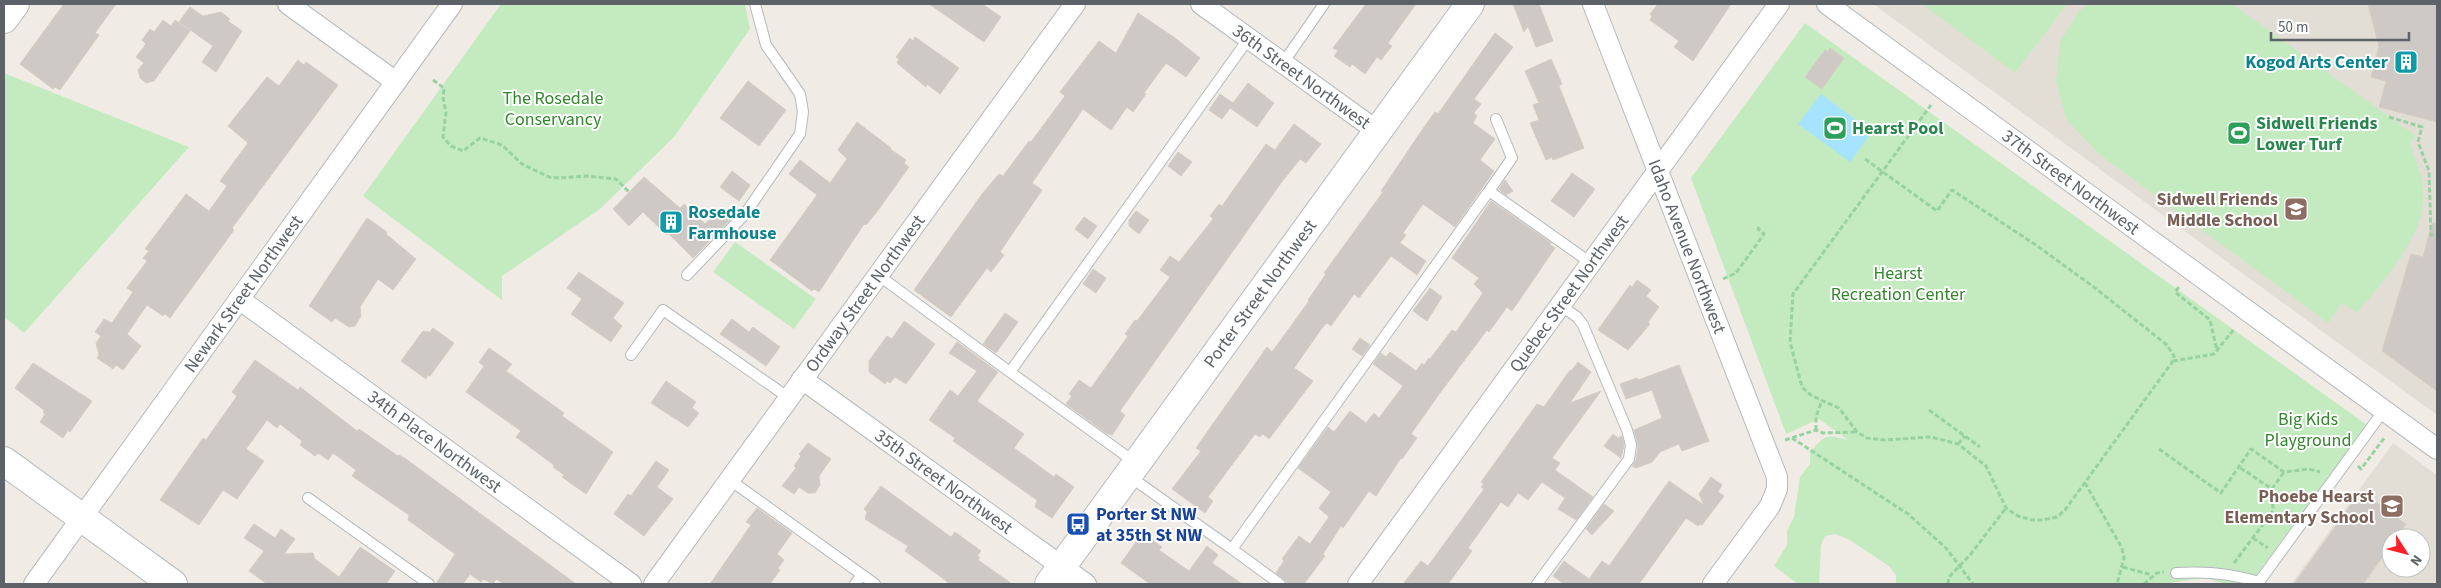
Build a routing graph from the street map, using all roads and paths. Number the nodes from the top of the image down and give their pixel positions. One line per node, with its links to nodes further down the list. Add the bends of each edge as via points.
1 (15, 4): 12 (street)
2 (288, 4): 16 (street)
3 (452, 4): 16 (street, Newark Street Northwest)
4 (756, 4): 29 (lane, via 766,45 800,94 803,112 800,134 745,214)
5 (1075, 4): 30 (street, Ordway Street Northwest)
6 (1201, 4): 13 (street, 36th Street Northwest)
7 (1324, 4): 14 (lane)
8 (1470, 4): 20 (street, Porter Street Northwest)
9 (1593, 4): 22 (street, Idaho Avenue Northwest)
10 (1779, 4): 22 (street, Quebec Street Northwest)
11 (1827, 4): 44 (street, 37th Street Northwest)
12 (4, 19)
13 (1248, 38): 14 (street, 36th Street Northwest); 39 (lane)
14 (1283, 63): 20 (street, 36th Street Northwest)
15 (433, 80): 25 (path, via 444,88 443,137 451,146 463,150 480,138 502,145 522,164 549,177 616,179)
16 (396, 82): 33 (street, Newark Street Northwest)
17 (1931, 105): 23 (path)
18 (2389, 117): 27 (path, via 2422,127 2418,142 2429,171 2431,235)
19 (1496, 119): 24 (lane, via 1512,158)
20 (1378, 131): 59 (street, Porter Street Northwest)
21 (1864, 159): 23 (path)
22 (1658, 171): 28 (street, Quebec Street Northwest); 86 (street, Idaho Avenue Northwest, via 1777,477 1777,489 1770,506)
23 (1881, 171): 38 (path, via 1937,211 1952,190 2036,244 2166,345 2174,356); 42 (path, via 1793,294 1792,352 1802,387)
24 (1489, 191): 28 (lane); 67 (lane)
25 (628, 192)
26 (1761, 225): 31 (path, via 1758,229 1764,234 1736,273)
27 (2437, 235)
28 (1591, 263): 34 (street, Quebec Street Northwest)
29 (687, 275)
30 (878, 275): 39 (lane); 40 (street, Ordway Street Northwest)
31 (1723, 279)
32 (2179, 287): 36 (path, via 2176,292 2210,320)
33 (239, 299): 66 (street, Newark Street Northwest); 78 (street, 34th Place Northwest)
34 (1560, 305): 84 (street, Quebec Street Northwest); 85 (lane, via 1583,324 1627,430 1631,452)
35 (2236, 328): 36 (path)
36 (2217, 351): 38 (path)
37 (631, 355): 41 (lane, via 663,310)
38 (2173, 361): 62 (path)
39 (1010, 372): 59 (lane)
40 (802, 379): 41 (street, Ordway Street Northwest); 73 (street, 35th Street Northwest)
41 (789, 398): 61 (street, Ordway Street Northwest)
42 (1822, 400): 45 (path, via 1816,417); 46 (path, via 1838,408)
43 (1929, 410): 47 (path)
44 (2384, 410): 53 (street, 37th Street Northwest); 71 (lane, via 2259,582)
45 (1816, 430): 46 (path, via 1823,433); 49 (path)
46 (1857, 432): 51 (path, via 1867,438 1931,437)
47 (1965, 436): 51 (path); 52 (path)
48 (2385, 437): 56 (path, via 2362,469)
49 (1792, 438): 50 (path); 68 (path, via 1908,514 1946,548)
50 (1785, 440)
51 (1958, 444): 65 (path, via 1986,466)
52 (1980, 447)
53 (2437, 448)
54 (2159, 449): 58 (path, via 2221,492)
55 (4, 461): 66 (street)
56 (2356, 464)
57 (2326, 466): 60 (path, via 2320,473 2308,469)
58 (2239, 467): 60 (path, via 2251,449); 63 (path)
59 (1132, 469): 67 (lane); 73 (street, Porter Street Northwest)
60 (2284, 472): 63 (path)
61 (730, 480): 72 (lane); 79 (street, Ordway Street Northwest)
62 (2085, 482): 65 (path, via 2057,517 2032,520); 69 (path, via 2122,548)
63 (2272, 489): 71 (path, via 2274,511)
64 (308, 498): 77 (lane)
65 (2006, 508): 68 (path)
66 (82, 518): 75 (street, Newark Street Northwest); 76 (street)
67 (1232, 550): 83 (lane)
68 (1958, 566): 87 (path, via 1949,577); 88 (path)
69 (2123, 567): 74 (path); 89 (path)
70 (2176, 573): 71 (lane); 74 (path, via 2157,572)
71 (2227, 574)
72 (862, 575): 80 (lane); 81 (lane)
73 (1056, 575): 82 (street, 35th Street Northwest)
74 (2153, 575): 90 (path)
75 (34, 584)
76 (174, 584)
77 (429, 584)
78 (631, 584)
79 (654, 584)
80 (855, 584)
81 (875, 584)
82 (1086, 584)
83 (1280, 584)
84 (1358, 584)
85 (1537, 584)
86 (1713, 584)
87 (1948, 584)
88 (1973, 584)
89 (2117, 584)
90 (2144, 584)

